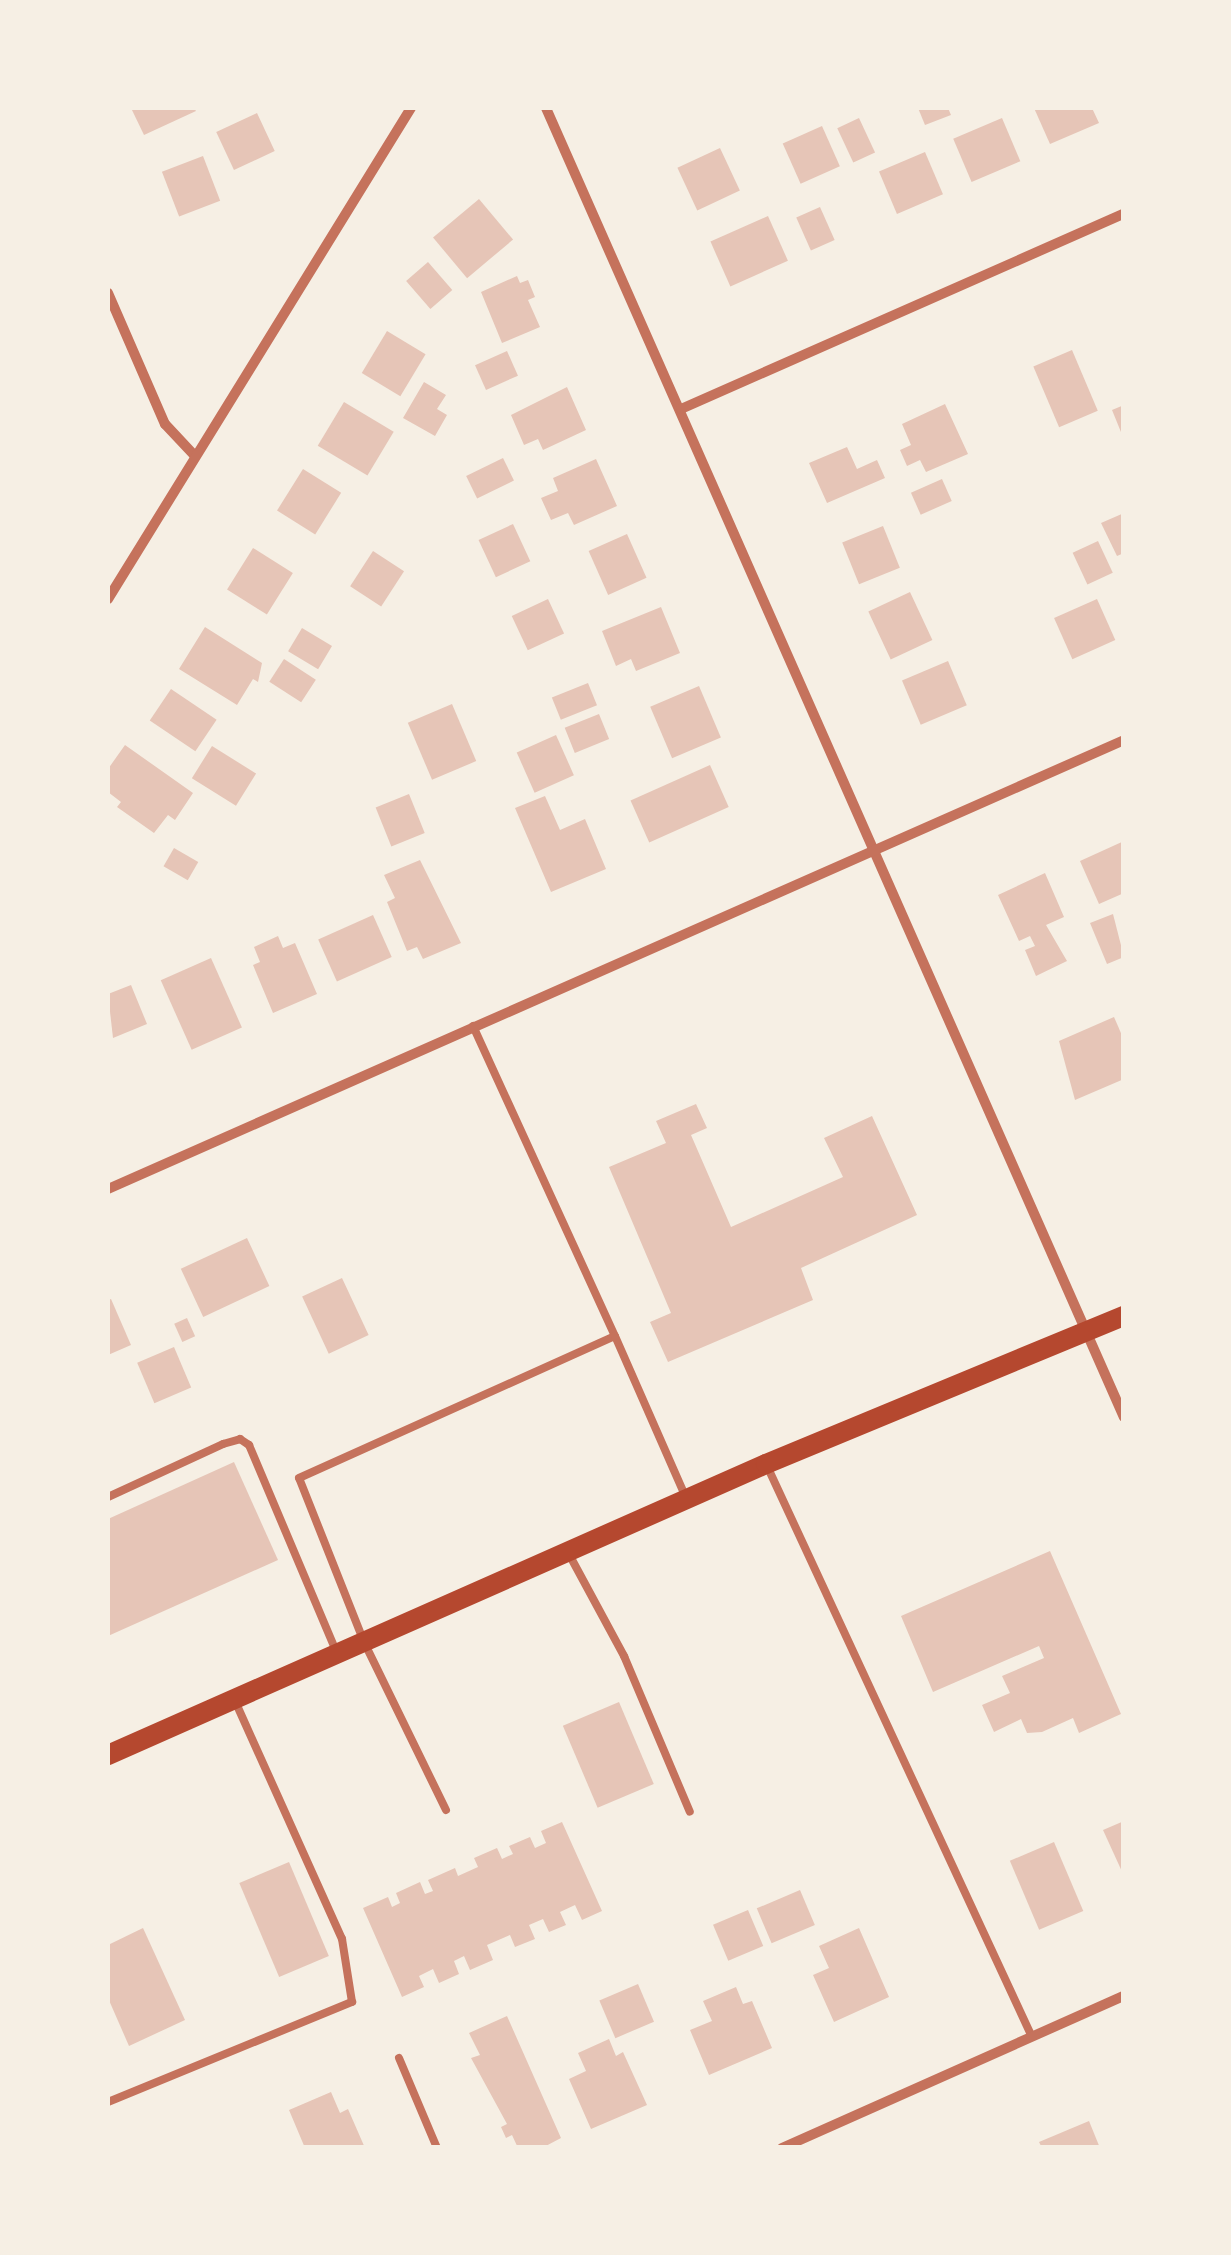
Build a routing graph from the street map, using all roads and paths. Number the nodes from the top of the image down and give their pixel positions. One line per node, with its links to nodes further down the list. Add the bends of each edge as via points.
1 (411, 108): 6 (street)
2 (546, 108): 5 (street)
3 (1124, 214): 5 (street)
4 (108, 293): 6 (street, via 165,424)
5 (681, 409): 9 (street)
6 (196, 456): 7 (street)
7 (108, 599)
8 (1124, 740): 9 (street)
9 (874, 849): 10 (street); 13 (street)
10 (473, 1026): 11 (street); 14 (lane)
11 (108, 1189)
12 (1124, 1316): 13 (main road)
13 (1084, 1333): 15 (street); 16 (main road)
14 (615, 1336): 18 (lane); 20 (lane, via 299,1478)
15 (1124, 1417)
16 (766, 1464): 18 (main road); 27 (lane)
17 (108, 1497): 21 (lane, via 223,1444 249,1445)
18 (686, 1499): 19 (main road)
19 (568, 1552): 20 (main road); 25 (lane, via 624,1656)
20 (364, 1642): 21 (main road); 24 (lane)
21 (337, 1653): 22 (main road)
22 (234, 1699): 23 (main road); 29 (lane, via 342,1939 352,2002)
23 (108, 1755)
24 (446, 1810)
25 (690, 1812)
26 (1124, 1996): 27 (street)
27 (1032, 2037): 31 (street)
28 (399, 2058): 30 (lane)
29 (108, 2102)
30 (438, 2148)
31 (782, 2148)

